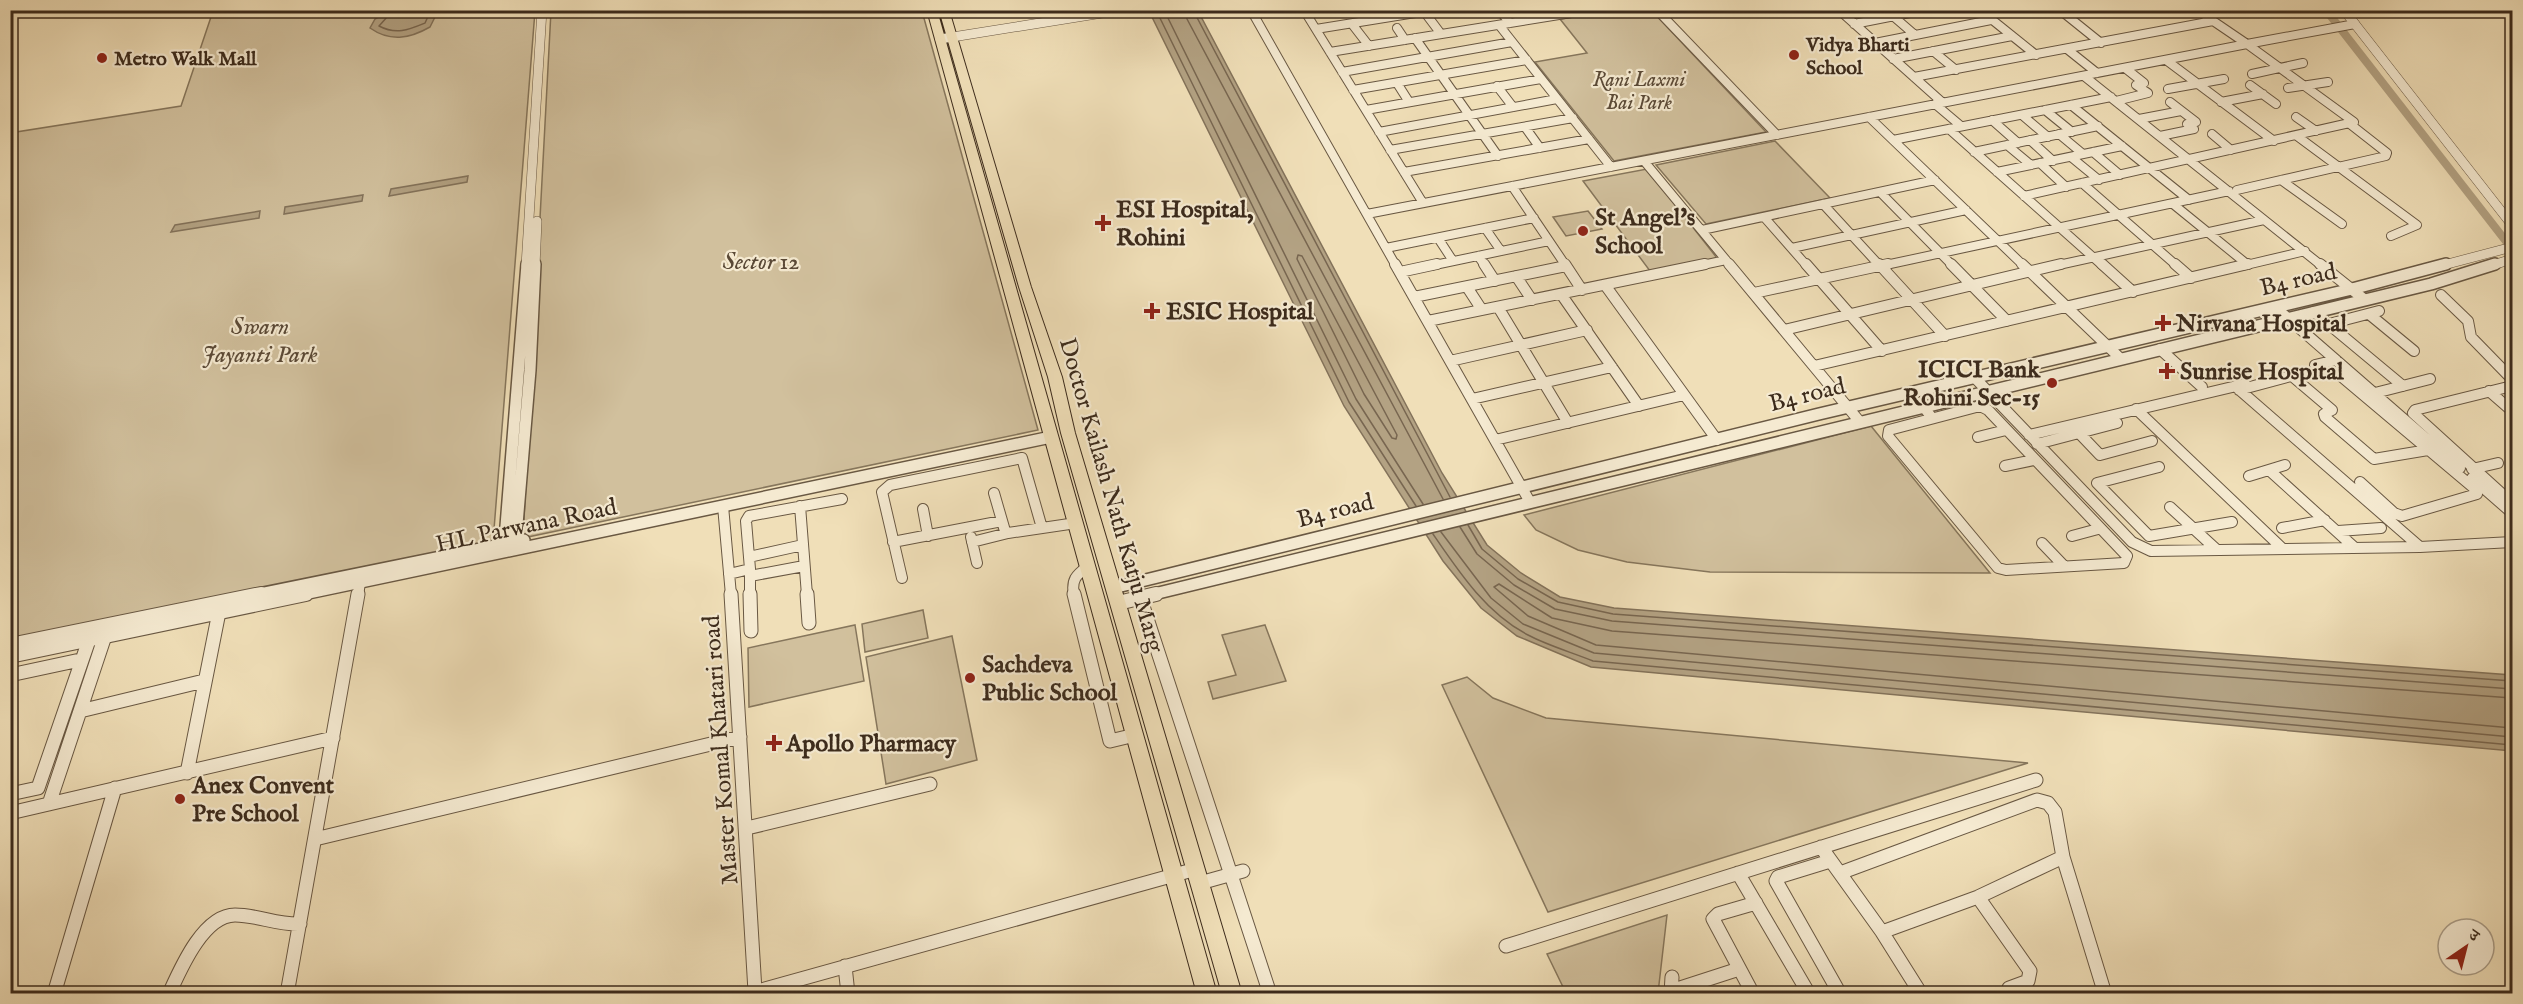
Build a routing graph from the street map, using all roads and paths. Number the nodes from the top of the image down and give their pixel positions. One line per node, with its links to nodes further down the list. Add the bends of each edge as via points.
1 (542, 10): 308 (street)
2 (549, 10): 308 (street, via 530,370)
3 (932, 10): 36 (main road, Doctor Kailash Nath Katju Marg)
4 (944, 10): 36 (main road, Doctor Kailash Nath Katju Marg)
5 (1251, 10): 157 (street)
6 (1304, 10): 34 (street)
7 (1365, 10): 25 (street)
8 (1434, 10): 21 (street)
9 (1499, 10): 28 (street)
10 (1540, 10): 24 (street)
11 (1590, 10): 24 (street)
12 (1657, 10): 113 (street)
13 (1839, 10): 30 (street)
14 (1886, 10): 23 (street)
15 (1924, 10): 23 (street)
16 (1980, 10): 26 (street)
17 (2060, 10): 44 (street)
18 (2198, 10): 27 (street)
19 (2344, 10): 32 (street)
20 (1120, 11): 22 (street)
21 (1423, 11): 25 (street); 35 (street)
22 (1078, 13): 36 (street)
23 (1893, 17): 30 (street); 37 (street)
24 (1546, 18): 28 (street)
25 (1372, 20): 29 (street)
26 (1991, 20): 38 (street); 39 (street)
27 (2213, 21): 44 (street); 45 (street)
28 (1510, 23): 31 (street)
29 (1352, 24): 34 (street); 46 (street)
30 (1854, 24): 43 (street)
31 (1499, 25): 35 (street); 42 (street)
32 (2352, 25): 45 (street); 164 (street)
33 (1397, 28): 41 (street)
34 (1316, 29): 50 (street)
35 (1441, 34): 40 (street)
36 (945, 35): 228 (main road, Doctor Kailash Nath Katju Marg); 230 (main road, Doctor Kailash Nath Katju Marg)
37 (1915, 35): 38 (street); 43 (street)
38 (1962, 36): 39 (street); 49 (street)
39 (2012, 36): 51 (street)
40 (1415, 38): 41 (street); 52 (street)
41 (1405, 40): 46 (street)
42 (1512, 42): 47 (street); 54 (street)
43 (1875, 43): 53 (street)
44 (2101, 43): 48 (street)
45 (2247, 44): 55 (street); 60 (street)
46 (1371, 45): 50 (street); 57 (street)
47 (1473, 49): 52 (street); 58 (street)
48 (2067, 49): 51 (street); 63 (street)
49 (1934, 51): 53 (street); 61 (street)
50 (1330, 52): 62 (street)
51 (2036, 55): 61 (street)
52 (1428, 57): 57 (street); 65 (street)
53 (1893, 59): 67 (street)
54 (1527, 60): 58 (street); 68 (street)
55 (2166, 60): 59 (street); 72 (street)
56 (2303, 63): 60 (street)
57 (1385, 64): 62 (street)
58 (1487, 67): 65 (street)
59 (2125, 68): 63 (street); 82 (street, via 2144,83 2136,85 2148,93)
60 (2280, 68): 64 (street); 75 (street)
61 (1956, 70): 67 (street)
62 (1342, 72): 78 (street)
63 (2097, 73): 66 (street)
64 (2252, 74)
65 (1441, 75): 71 (street); 79 (street)
66 (2084, 76): 82 (street); 86 (street)
67 (1914, 77): 86 (street)
68 (1541, 79): 74 (street); 81 (street)
69 (2224, 79): 72 (street)
70 (2328, 82): 75 (street)
71 (1397, 83): 78 (street); 83 (street)
72 (2198, 84): 77 (street); 85 (street)
73 (2250, 85): 80 (street)
74 (1497, 86): 79 (street); 89 (street)
75 (2304, 86): 76 (street); 102 (street, via 2353,121)
76 (2288, 88)
77 (2168, 89)
78 (1353, 90): 91 (street)
79 (1455, 94): 83 (street); 95 (street)
80 (2263, 94): 85 (street); 87 (street)
81 (1557, 99): 89 (street); 98 (street)
82 (2114, 99): 88 (street); 99 (street)
83 (1409, 102): 91 (street)
84 (2170, 102): 93 (street)
85 (2223, 103): 90 (street); 120 (street)
86 (1939, 104): 96 (street); 103 (street)
87 (2276, 104)
88 (2071, 105): 92 (street); 104 (street)
89 (1513, 107): 95 (street)
90 (2210, 107)
91 (1365, 110): 108 (street)
92 (2045, 110): 94 (street); 109 (street)
93 (2181, 111): 99 (street); 114 (street, via 2196,122 2187,124 2194,129)
94 (2022, 114): 100 (street); 116 (street)
95 (1469, 115): 101 (street); 110 (street)
96 (1869, 117): 113 (street); 118 (street)
97 (2296, 117): 107 (street)
98 (1573, 118): 105 (street); 117 (street)
99 (2139, 119): 114 (street)
100 (1992, 120): 103 (street); 122 (street)
101 (1425, 123): 108 (street); 121 (street)
102 (2350, 124): 107 (street); 138 (street, via 2387,153 2379,159)
103 (1961, 126): 106 (street)
104 (2098, 126): 109 (street); 124 (street)
105 (1525, 127): 110 (street); 125 (street)
106 (1949, 129): 118 (street); 128 (street)
107 (2316, 131): 115 (street)
108 (1379, 132): 126 (street)
109 (2072, 132): 111 (street)
110 (1483, 134): 121 (street); 131 (street)
111 (2059, 134): 116 (street); 130 (street)
112 (2212, 134): 127 (street)
113 (1777, 135): 134 (street)
114 (2160, 136): 133 (street)
115 (2297, 136): 120 (street); 138 (street)
116 (2048, 137): 119 (street)
117 (1589, 139): 125 (street); 137 (street)
118 (1893, 140): 143 (street)
119 (2030, 140): 122 (street); 135 (street)
120 (2274, 141): 127 (street)
121 (1436, 142): 126 (street)
122 (2018, 142): 123 (street)
123 (2007, 145): 128 (street); 136 (street)
124 (2122, 146): 129 (street); 139 (street)
125 (1540, 148): 131 (street)
126 (1390, 150): 140 (street)
127 (2231, 150): 133 (street)
128 (1974, 152): 141 (street)
129 (2093, 152): 130 (street); 142 (street)
130 (2084, 154): 132 (street)
131 (1498, 156): 140 (street)
132 (2072, 157): 135 (street); 144 (street)
133 (2189, 159): 139 (street); 149 (street)
134 (1644, 160): 137 (street); 167 (street)
135 (2053, 160): 136 (street)
136 (2035, 164): 141 (street); 148 (street)
137 (1611, 167): 147 (street)
138 (2340, 167): 145 (street); 170 (street, via 2417,225)
139 (2150, 168): 142 (street); 152 (street)
140 (1404, 172): 153 (street)
141 (1997, 172): 151 (street)
142 (2120, 175): 144 (street)
143 (1935, 180): 150 (street); 156 (street)
144 (2099, 180): 146 (street)
145 (2281, 180): 149 (street); 163 (street)
146 (2082, 183): 148 (street); 158 (street)
147 (1512, 186): 153 (street); 160 (street)
148 (2066, 187): 151 (street)
149 (2233, 190): 152 (street); 161 (street)
150 (1880, 192): 154 (street); 162 (street)
151 (2024, 196): 166 (street)
152 (2189, 200): 155 (street)
153 (1423, 203): 157 (street)
154 (1823, 204): 159 (street); 169 (street)
155 (2173, 204): 158 (street); 168 (street)
156 (1966, 210): 162 (street); 173 (street)
157 (1367, 214): 176 (street)
158 (2117, 214): 166 (street); 174 (street)
159 (1764, 217): 167 (street); 177 (street)
160 (1534, 218): 165 (street); 172 (street)
161 (2264, 220): 168 (street); 179 (street)
162 (1910, 222): 169 (street); 180 (street)
163 (2342, 224)
164 (2512, 225)
165 (1485, 228): 171 (street); 178 (street)
166 (2060, 228): 173 (street); 183 (street)
167 (1702, 230): 184 (street)
168 (2209, 233): 174 (street); 186 (street)
169 (1851, 235): 177 (street); 188 (street)
170 (2391, 236)
171 (1438, 237): 176 (street); 185 (street)
172 (1549, 241): 178 (street); 187 (street)
173 (1999, 241): 180 (street); 190 (street)
174 (2152, 244): 183 (street); 192 (street)
175 (2512, 247): 182 (street, B4 road)
176 (1386, 248): 189 (street)
177 (1792, 248): 193 (street)
178 (1501, 251): 181 (street)
179 (2305, 251): 186 (street); 198 (street)
180 (1941, 254): 188 (street); 196 (street)
181 (1478, 256): 185 (street); 194 (street)
182 (2504, 258): 198 (street, B4 road); 207 (street, B4 road)
183 (2096, 259): 190 (street); 200 (street)
184 (1726, 260): 195 (street); 201 (street)
185 (1453, 261): 189 (street)
186 (2248, 265): 192 (street)
187 (1566, 266): 191 (street); 199 (street)
188 (1881, 266): 193 (street); 206 (street)
189 (1400, 272): 204 (street)
190 (2030, 272): 196 (street); 209 (street)
191 (1516, 276): 194 (street); 205 (street)
192 (2191, 278): 200 (street)
193 (1820, 279): 201 (street); 215 (street)
194 (1495, 281): 197 (street)
195 (1605, 285): 199 (street); 247 (street)
196 (1972, 285): 206 (street); 218 (street)
197 (1467, 286): 204 (street); 211 (street)
198 (2352, 289): 207 (street); 210 (street, B4 road)
199 (1582, 290): 202 (street)
200 (2133, 292): 209 (street)
201 (1754, 293): 221 (street)
202 (1562, 294): 205 (street); 220 (street)
203 (2440, 295): 235 (street, via 2468,321 2471,337)
204 (1414, 297): 217 (street)
205 (1532, 300): 208 (street)
206 (1912, 300): 215 (street); 222 (street)
207 (2365, 300): 213 (street, B4 road)
208 (1498, 307): 211 (street); 223 (street)
209 (2068, 307): 218 (street); 224 (street)
210 (2275, 307): 216 (street); 224 (street, B4 road)
211 (1482, 310): 217 (street)
212 (2379, 311): 214 (street)
213 (2314, 312): 216 (street, B4 road); 219 (street)
214 (2369, 314): 219 (street); 227 (street)
215 (1851, 315): 221 (street); 226 (street)
216 (2288, 318): 225 (street, B4 road); 231 (street)
217 (1428, 321): 232 (street)
218 (2007, 321): 222 (street)
219 (2329, 324): 240 (street)
220 (1587, 330): 223 (street); 234 (street)
221 (1784, 330): 233 (street)
222 (1945, 336): 226 (street)
223 (1522, 345): 232 (street); 239 (street)
224 (2108, 346): 229 (street); 237 (street, B4 road)
225 (2160, 349): 229 (street, B4 road); 242 (street)
226 (1882, 351): 233 (street)
227 (2414, 351)
228 (1047, 356): 230 (main road); 322 (main road, Doctor Kailash Nath Katju Marg)
229 (2121, 358): 244 (street, B4 road)
230 (1032, 359): 260 (main road, Doctor Kailash Nath Katju Marg)
231 (2336, 360): 243 (street); 246 (street)
232 (1450, 361): 248 (street)
233 (1814, 366): 251 (street)
234 (1612, 367): 239 (street); 249 (street)
235 (2508, 375)
236 (2292, 376): 243 (street); 267 (street, via 2325,369 2340,374); 267 (street, via 2331,408 2325,417 2374,459)
237 (1975, 378): 244 (street); 251 (street, B4 road)
238 (2430, 379): 240 (street)
239 (1544, 382): 248 (street); 256 (street)
240 (2403, 386): 246 (street)
241 (2512, 386): 245 (street)
242 (2202, 387)
243 (2237, 388): 252 (street); 309 (street)
244 (1987, 391): 250 (street, B4 road); 261 (street)
245 (2489, 391): 253 (street); 267 (street, via 2415,410 2414,415)
246 (2375, 393): 267 (street)
247 (1684, 395): 249 (street); 264 (street)
248 (1472, 399): 263 (street)
249 (1639, 406): 256 (street)
250 (1923, 406): 254 (street); 255 (street, B4 road)
251 (1848, 408): 255 (street); 264 (street, B4 road)
252 (2136, 409): 261 (street); 311 (street)
253 (2512, 411)
254 (1932, 418): 258 (street, via 1984,407); 316 (street, via 1889,430 1888,436 1992,564 2006,570)
255 (1860, 422): 282 (street, B4 road)
256 (1569, 423): 263 (street)
257 (2117, 423): 259 (street)
258 (2007, 430): 262 (street); 268 (street)
259 (2079, 433): 265 (street, via 2100,455); 266 (street)
260 (1051, 434): 284 (street, HL Parwana Road); 292 (main road, Doctor Kailash Nath Katju Marg); 308 (street)
261 (2029, 435): 266 (street)
262 (1978, 437)
263 (1495, 440): 277 (street)
264 (1717, 440): 277 (street, B4 road)
265 (2152, 441)
266 (2037, 444): 278 (street)
267 (2432, 444): 273 (street); 276 (street, via 2475,489 2475,495 2402,516); 288 (street)
268 (2034, 460): 271 (street); 280 (street)
269 (2498, 463): 273 (street)
270 (2285, 465): 274 (street)
271 (2005, 466)
272 (2159, 467): 298 (street, via 2097,483 2149,536)
273 (2472, 469): 283 (street)
274 (2269, 470): 275 (street); 289 (street)
275 (2250, 476)
276 (2360, 482)
277 (1522, 487): 282 (street); 320 (street, B4 road)
278 (2081, 490): 280 (street); 312 (street, via 2140,548)
279 (994, 493): 290 (street)
280 (2066, 494): 297 (street)
281 (842, 499): 285 (street)
282 (1530, 502): 323 (street, B4 road)
283 (2512, 503)
284 (723, 506): 308 (street, HL Parwana Road); 318 (street, Master Komal Khatari road)
285 (800, 506): 307 (street); 317 (street, via 749,516 746,521)
286 (2170, 507): 298 (street)
287 (923, 509): 301 (street)
288 (2512, 513)
289 (2325, 520): 295 (street); 299 (street)
290 (1002, 521): 293 (street); 300 (street)
291 (2232, 522): 298 (street)
292 (1076, 523): 294 (street); 315 (main road, Doctor Kailash Nath Katju Marg)
293 (969, 528): 301 (street); 304 (street)
294 (1042, 528): 300 (street); 303 (street, via 1022,458 884,488)
295 (2282, 528)
296 (2380, 528): 299 (street)
297 (2098, 529): 302 (street); 316 (street, via 2127,560)
298 (2193, 529): 312 (street)
299 (2338, 531): 310 (street)
300 (1008, 533): 304 (street)
301 (928, 536): 303 (street)
302 (2072, 536)
303 (893, 542): 319 (street)
304 (972, 542): 313 (street)
305 (2512, 542): 309 (street)
306 (2042, 543): 316 (street)
307 (802, 545): 314 (street); 317 (street)
308 (510, 547): 321 (street, HL Parwana Road); 330 (street)
309 (2420, 547): 310 (street)
310 (2355, 548): 311 (street)
311 (2283, 549): 312 (street)
312 (2217, 550)
313 (977, 563)
314 (804, 566): 317 (street); 326 (street)
315 (1088, 566): 336 (main road, Doctor Kailash Nath Katju Marg); 336 (street, via 1077,574 1072,585 1110,741)
316 (2064, 566)
317 (750, 568): 318 (street); 327 (street)
318 (729, 574): 337 (street, Master Komal Khatari road)
319 (902, 578)
320 (1135, 582): 322 (street, B4 road); 323 (street)
321 (360, 583): 325 (street, HL Parwana Road); 338 (street)
322 (1113, 588): 324 (main road, Doctor Kailash Nath Katju Marg)
323 (1139, 598): 324 (street, B4 road); 351 (street)
324 (1118, 603): 355 (main road, Doctor Kailash Nath Katju Marg)
325 (219, 612): 328 (street, HL Parwana Road); 334 (street)
326 (808, 623)
327 (751, 631)
328 (105, 636): 329 (street, HL Parwana Road); 335 (street)
329 (89, 640): 331 (street, HL Parwana Road); 332 (street)
330 (10, 645)
331 (10, 656)
332 (80, 660): 333 (street); 343 (street, via 38,788)
333 (10, 675)
334 (204, 681): 335 (street); 339 (street)
335 (80, 711): 344 (street)
336 (1135, 735): 354 (main road, Doctor Kailash Nath Katju Marg)
337 (740, 737): 346 (street, Master Komal Khatari road); 347 (street)
338 (333, 738): 339 (street); 347 (street)
339 (187, 773): 342 (street)
340 (2036, 780): 348 (street)
341 (930, 784): 346 (street)
342 (115, 788): 344 (street); 366 (street)
343 (10, 794)
344 (49, 804): 345 (street)
345 (10, 813)
346 (747, 828): 364 (street, Master Komal Khatari road)
347 (315, 839): 358 (street)
348 (1821, 848): 350 (street); 352 (street)
349 (2063, 857): 353 (street, via 2055,812 2048,803 2037,800); 356 (street); 378 (street)
350 (1830, 861): 353 (street); 375 (street, via 1778,877 1776,881)
351 (1237, 873): 355 (street); 372 (street)
352 (1738, 873): 357 (street); 360 (street)
353 (1840, 873): 359 (street)
354 (1174, 876): 355 (street); 361 (street); 370 (main road, Doctor Kailash Nath Katju Marg)
355 (1198, 876): 371 (main road, Doctor Kailash Nath Katju Marg)
356 (1977, 897): 359 (street); 377 (street, via 2030,971 2028,981 2009,988)
357 (1756, 903): 362 (street, via 1713,919); 374 (street)
358 (300, 924): 367 (street, via 221,916 211,922); 368 (street)
359 (1882, 932): 376 (street)
360 (1506, 945)
361 (845, 966): 364 (street); 369 (street)
362 (1739, 969): 365 (street); 373 (street)
363 (1672, 977): 365 (street)
364 (751, 992)
365 (1671, 992)
366 (54, 993)
367 (169, 993)
368 (287, 993)
369 (848, 993)
370 (1207, 993)
371 (1232, 993)
372 (1270, 993)
373 (1753, 993)
374 (1809, 993)
375 (1840, 993)
376 (1921, 993)
377 (2008, 993)
378 (2105, 993)

